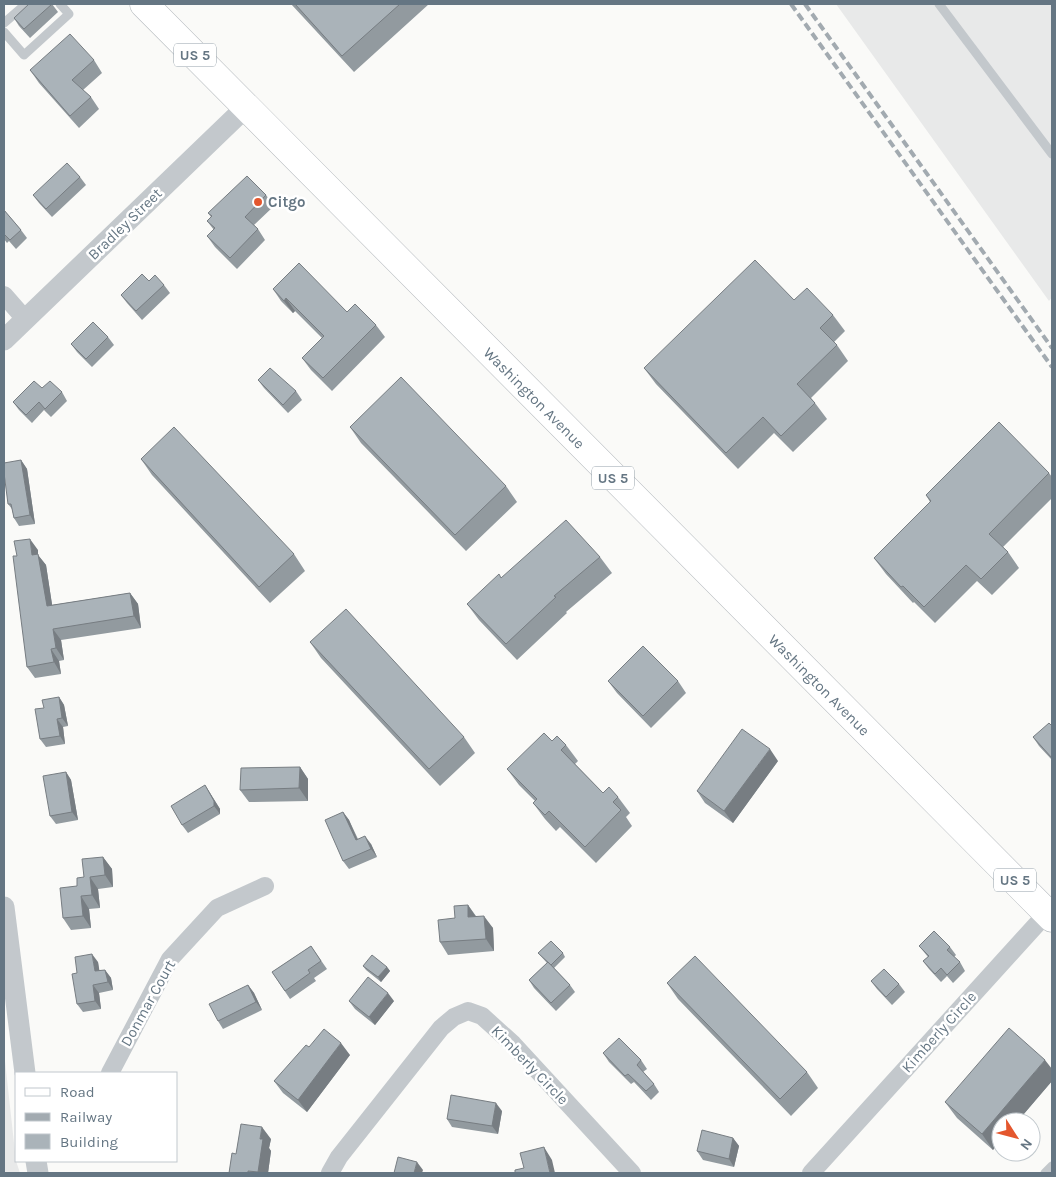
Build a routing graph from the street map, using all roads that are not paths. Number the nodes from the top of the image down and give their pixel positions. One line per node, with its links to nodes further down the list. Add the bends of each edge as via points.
1 (26, 4): 5 (lane)
2 (60, 4): 6 (lane, via 69,14 24,55)
3 (144, 4): 7 (main road, Washington Avenue / US 5)
4 (939, 4): 8 (lane)
5 (4, 23)
6 (4, 32)
7 (246, 107): 10 (street, Bradley Street); 14 (main road, Washington Avenue / US 5)
8 (1052, 154)
9 (4, 295): 10 (street)
10 (25, 319): 11 (street, Bradley Street)
11 (4, 340)
12 (265, 886): 16 (street, Donmar Court, via 217,908 170,959)
13 (4, 908): 15 (street)
14 (1050, 916): 20 (street, Kimberly Circle)
15 (25, 1072)
16 (111, 1072)
17 (1052, 1166): 21 (lane)
18 (330, 1173): 19 (street, Kimberly Circle, via 339,1157 441,1028 468,1011 482,1016 513,1044)
19 (632, 1173)
20 (811, 1173)
21 (1045, 1173)

